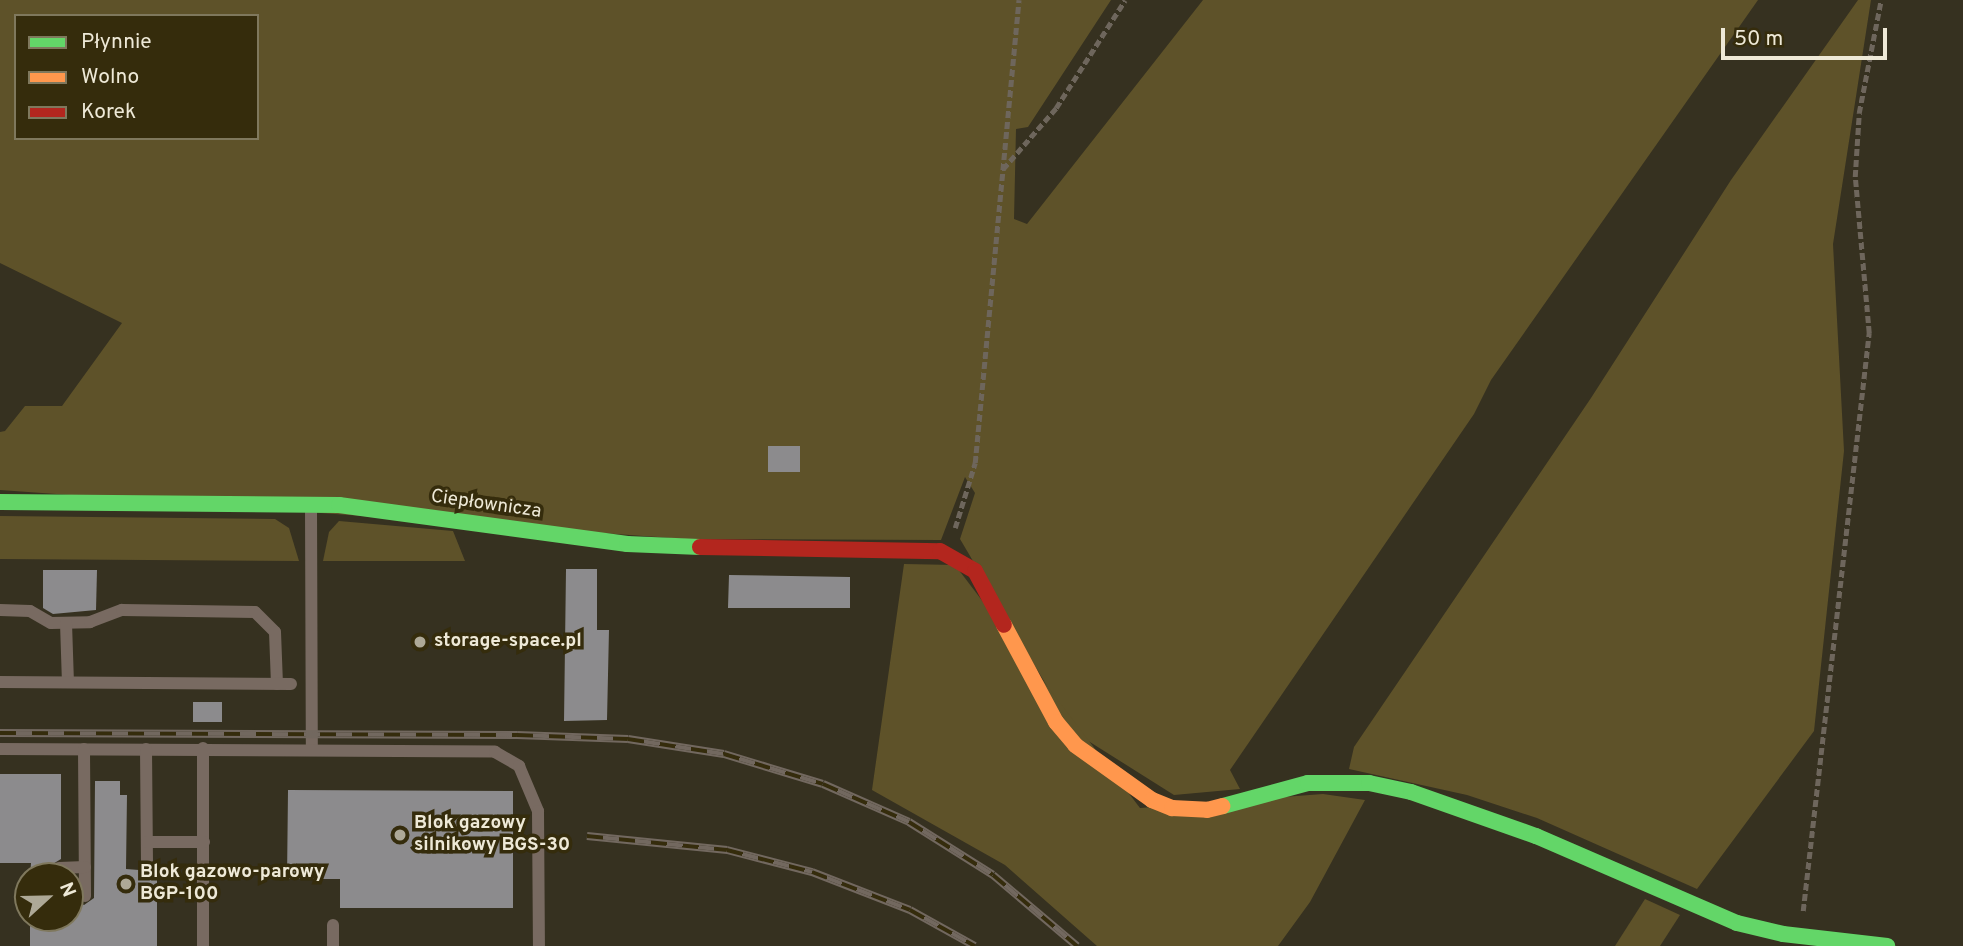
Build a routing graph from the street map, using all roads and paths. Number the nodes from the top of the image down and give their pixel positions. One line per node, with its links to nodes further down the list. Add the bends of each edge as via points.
1 (1019, 0): 4 (path)
2 (1125, 0): 4 (path, via 1056,108)
3 (1881, 0): 23 (path, via 1860,113 1855,177 1869,333)
4 (1003, 170): 7 (path, via 975,463)
5 (0, 502): 6 (street, Ciepłownicza)
6 (311, 504): 7 (street, Ciepłownicza, via 627,544 796,552); 16 (lane)
7 (947, 552): 23 (street, Ciepłownicza, via 964,561 985,587 1056,722 1075,744 1152,800 1172,808 1207,810 1331,780 1401,789 1536,836 1717,916)
8 (0, 610): 9 (lane, via 30,611 51,623)
9 (66, 623): 11 (lane); 11 (lane, via 90,622 122,610 255,612 275,632 284,684)
10 (0, 682): 11 (lane)
11 (68, 682)
12 (0, 748): 14 (lane)
13 (203, 748): 15 (lane); 16 (lane); 18 (lane)
14 (84, 749): 15 (lane); 19 (lane)
15 (146, 749): 17 (lane)
16 (312, 749): 26 (lane, via 495,752 519,766 538,811)
17 (147, 842): 18 (lane); 20 (lane)
18 (204, 842): 24 (lane)
19 (85, 867): 21 (lane)
20 (147, 868)
21 (85, 895)
22 (333, 925): 25 (lane)
23 (1800, 936): 27 (street)
24 (203, 946)
25 (333, 946)
26 (539, 946)
27 (1888, 946)

